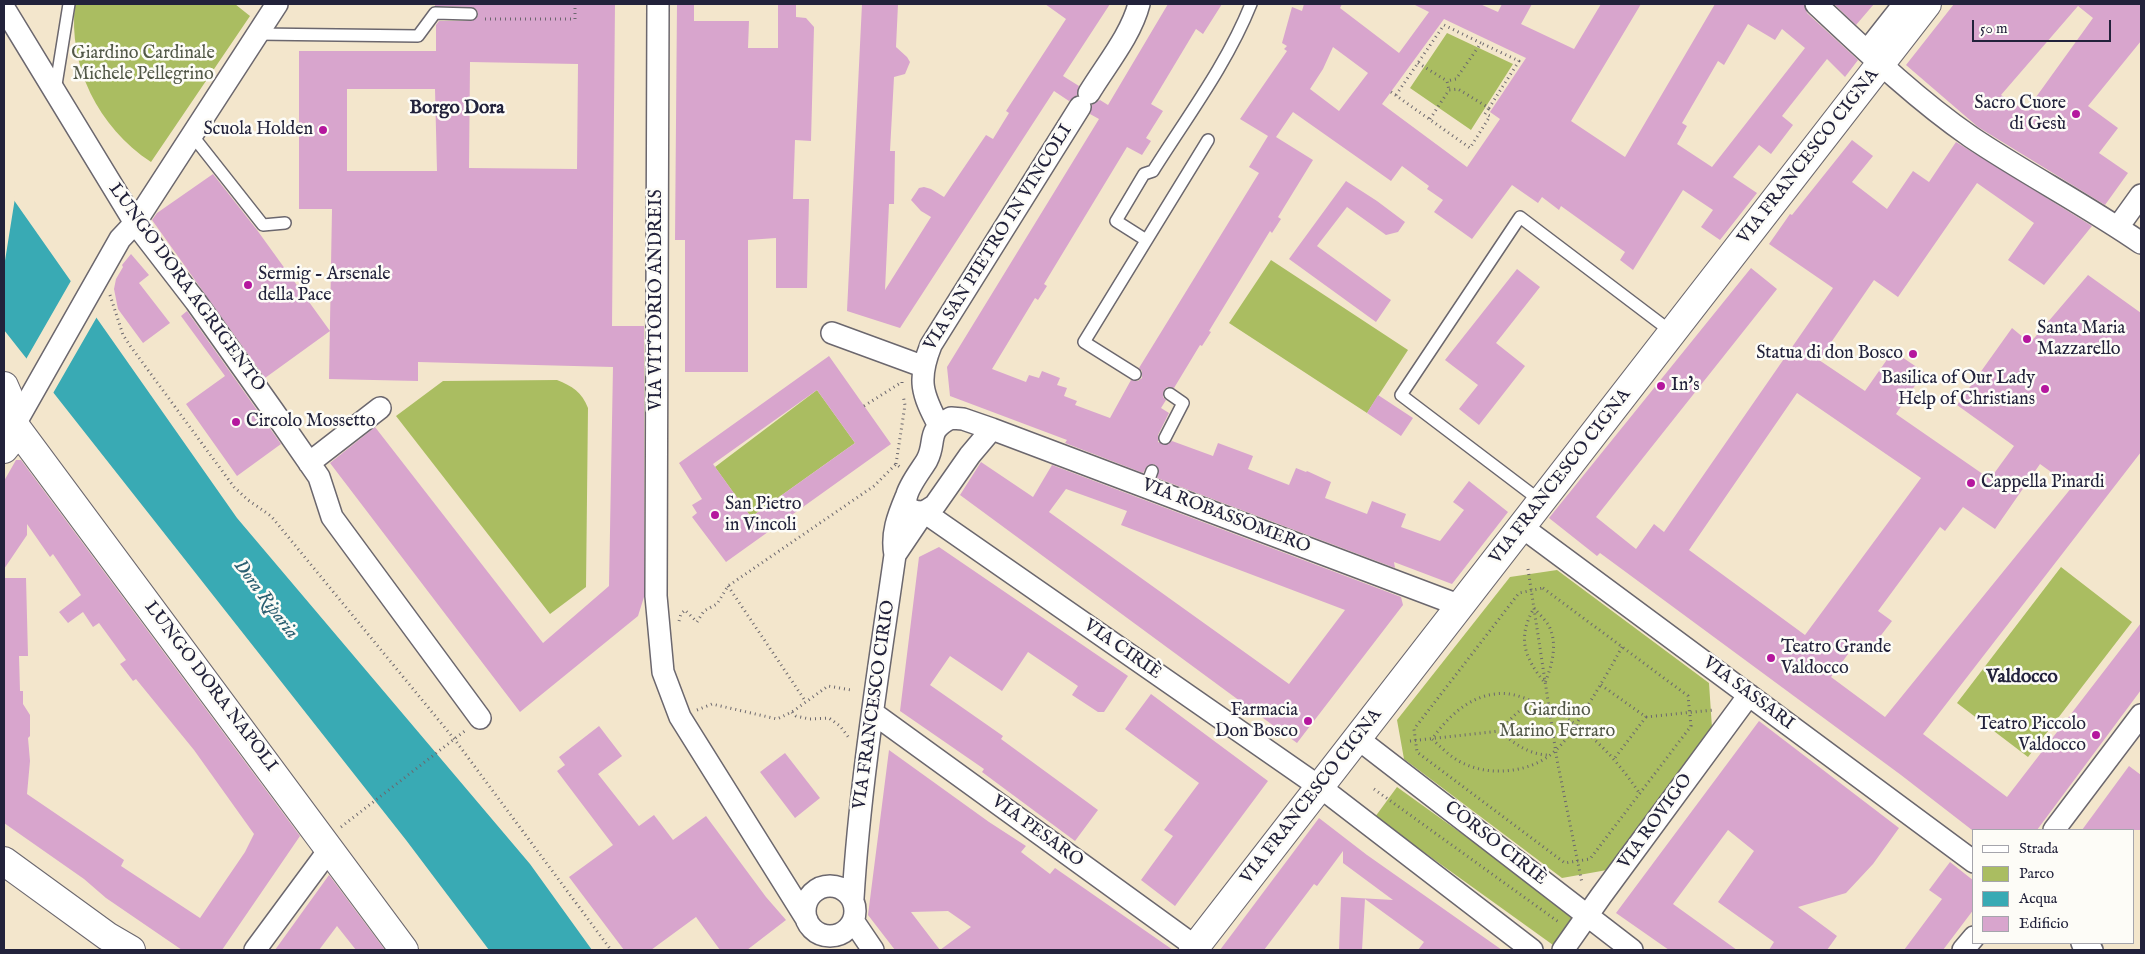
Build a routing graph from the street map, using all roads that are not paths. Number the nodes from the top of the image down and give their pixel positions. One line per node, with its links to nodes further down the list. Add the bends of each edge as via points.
1 (69, 4): 13 (lane)
2 (277, 4): 11 (street)
3 (658, 4): 52 (street, VIA VITTORIO ANDREIS, via 656,596 663,672 680,717)
4 (1250, 4): 20 (lane, via 1239,31 1212,78 1153,171 1144,174 1116,221)
5 (1816, 4): 12 (street)
6 (1904, 4): 12 (street, VIA FRANCESCO CIGNA)
7 (1927, 4): 12 (street, VIA FRANCESCO CIGNA)
8 (1133, 7): 24 (street, VIA SAN PIETRO IN VINCOLI, via 1126,34 945,320)
9 (4, 8): 13 (street, LUNGO DORA AGRIGENTO)
10 (472, 14): 11 (lane, via 436,13 418,36)
11 (257, 34): 14 (street)
12 (1874, 58): 19 (street, via 1970,136); 23 (street, VIA FRANCESCO CIGNA)
13 (55, 93): 17 (street, LUNGO DORA AGRIGENTO)
14 (192, 134): 17 (street); 18 (lane, via 262,226)
15 (1208, 140): 20 (lane)
16 (2141, 195): 19 (street)
17 (135, 223): 29 (street, via 120,239 32,393); 34 (street, LUNGO DORA AGRIGENTO, via 206,316)
18 (285, 223)
19 (2118, 227): 21 (street)
20 (1146, 240): 25 (lane, via 1084,342)
21 (2141, 243)
22 (832, 333): 24 (street)
23 (1673, 333): 36 (street, VIA FRANCESCO CIGNA); 36 (lane, via 1520,217 1401,395)
24 (922, 366): 30 (street, VIA SAN PIETRO IN VINCOLI, via 926,402)
25 (1135, 374)
26 (4, 386): 29 (street, LUNGO DORA NAPOLI, via 11,401)
27 (1170, 394): 32 (lane, via 1183,403)
28 (380, 408): 34 (street)
29 (8, 421): 33 (street, via 12,439); 48 (street, LUNGO DORA NAPOLI)
30 (939, 426): 31 (street, VIA ROBASSOMERO, via 957,418); 35 (street, VIA FRANCESCO CIRIO, via 931,440 927,460 908,488)
31 (992, 429): 37 (street, VIA FRANCESCO CIRIO, via 935,506); 40 (street, VIA ROBASSOMERO, via 1149,479)
32 (1165, 438)
33 (4, 449)
34 (309, 463): 43 (street, LUNGO DORA AGRIGENTO, via 319,477 332,517)
35 (906, 497): 37 (street, VIA CIRIÈ, via 914,511); 39 (street, VIA FRANCESCO CIRIO, via 897,517 893,544)
36 (1542, 502): 38 (street, VIA FRANCESCO CIGNA)
37 (924, 512): 39 (street, VIA FRANCESCO CIRIO); 46 (street, VIA CIRIÈ)
38 (1522, 527): 40 (street, VIA FRANCESCO CIGNA); 41 (street, VIA SASSARI)
39 (895, 555): 42 (street, VIA FRANCESCO CIRIO)
40 (1461, 606): 45 (street, VIA FRANCESCO CIGNA)
41 (1750, 695): 51 (street, VIA SASSARI); 55 (street, VIA ROVIGO)
42 (873, 713): 49 (street, VIA FRANCESCO CIRIO); 61 (street, VIA PESARO)
43 (480, 718)
44 (2137, 728): 47 (street)
45 (1357, 738): 46 (street, VIA FRANCESCO CIGNA); 55 (street, CORSO CIRIÈ)
46 (1320, 787): 61 (street, VIA FRANCESCO CIGNA); 66 (street)
47 (2055, 829)
48 (329, 850): 63 (street); 64 (street, LUNGO DORA NAPOLI)
49 (855, 856): 53 (street); 54 (street, VIA FRANCESCO CIRIO)
50 (4, 861): 62 (street)
51 (1972, 861)
52 (777, 875): 53 (street); 56 (street, VIA VITTORIO ANDREIS)
53 (828, 886): 54 (street, via 840,887); 56 (street, via 810,896 806,904)
54 (853, 898): 57 (street, via 856,906)
55 (1587, 916): 59 (street, VIA ROVIGO); 67 (street, CORSO CIRIÈ)
56 (807, 920): 60 (street, via 811,928)
57 (854, 922): 60 (street); 65 (street)
58 (1972, 939): 68 (street)
59 (1569, 942)
60 (838, 943)
61 (1196, 949)
62 (131, 950)
63 (255, 950)
64 (404, 950)
65 (873, 950)
66 (1532, 950)
67 (1632, 950)
68 (1963, 950)

